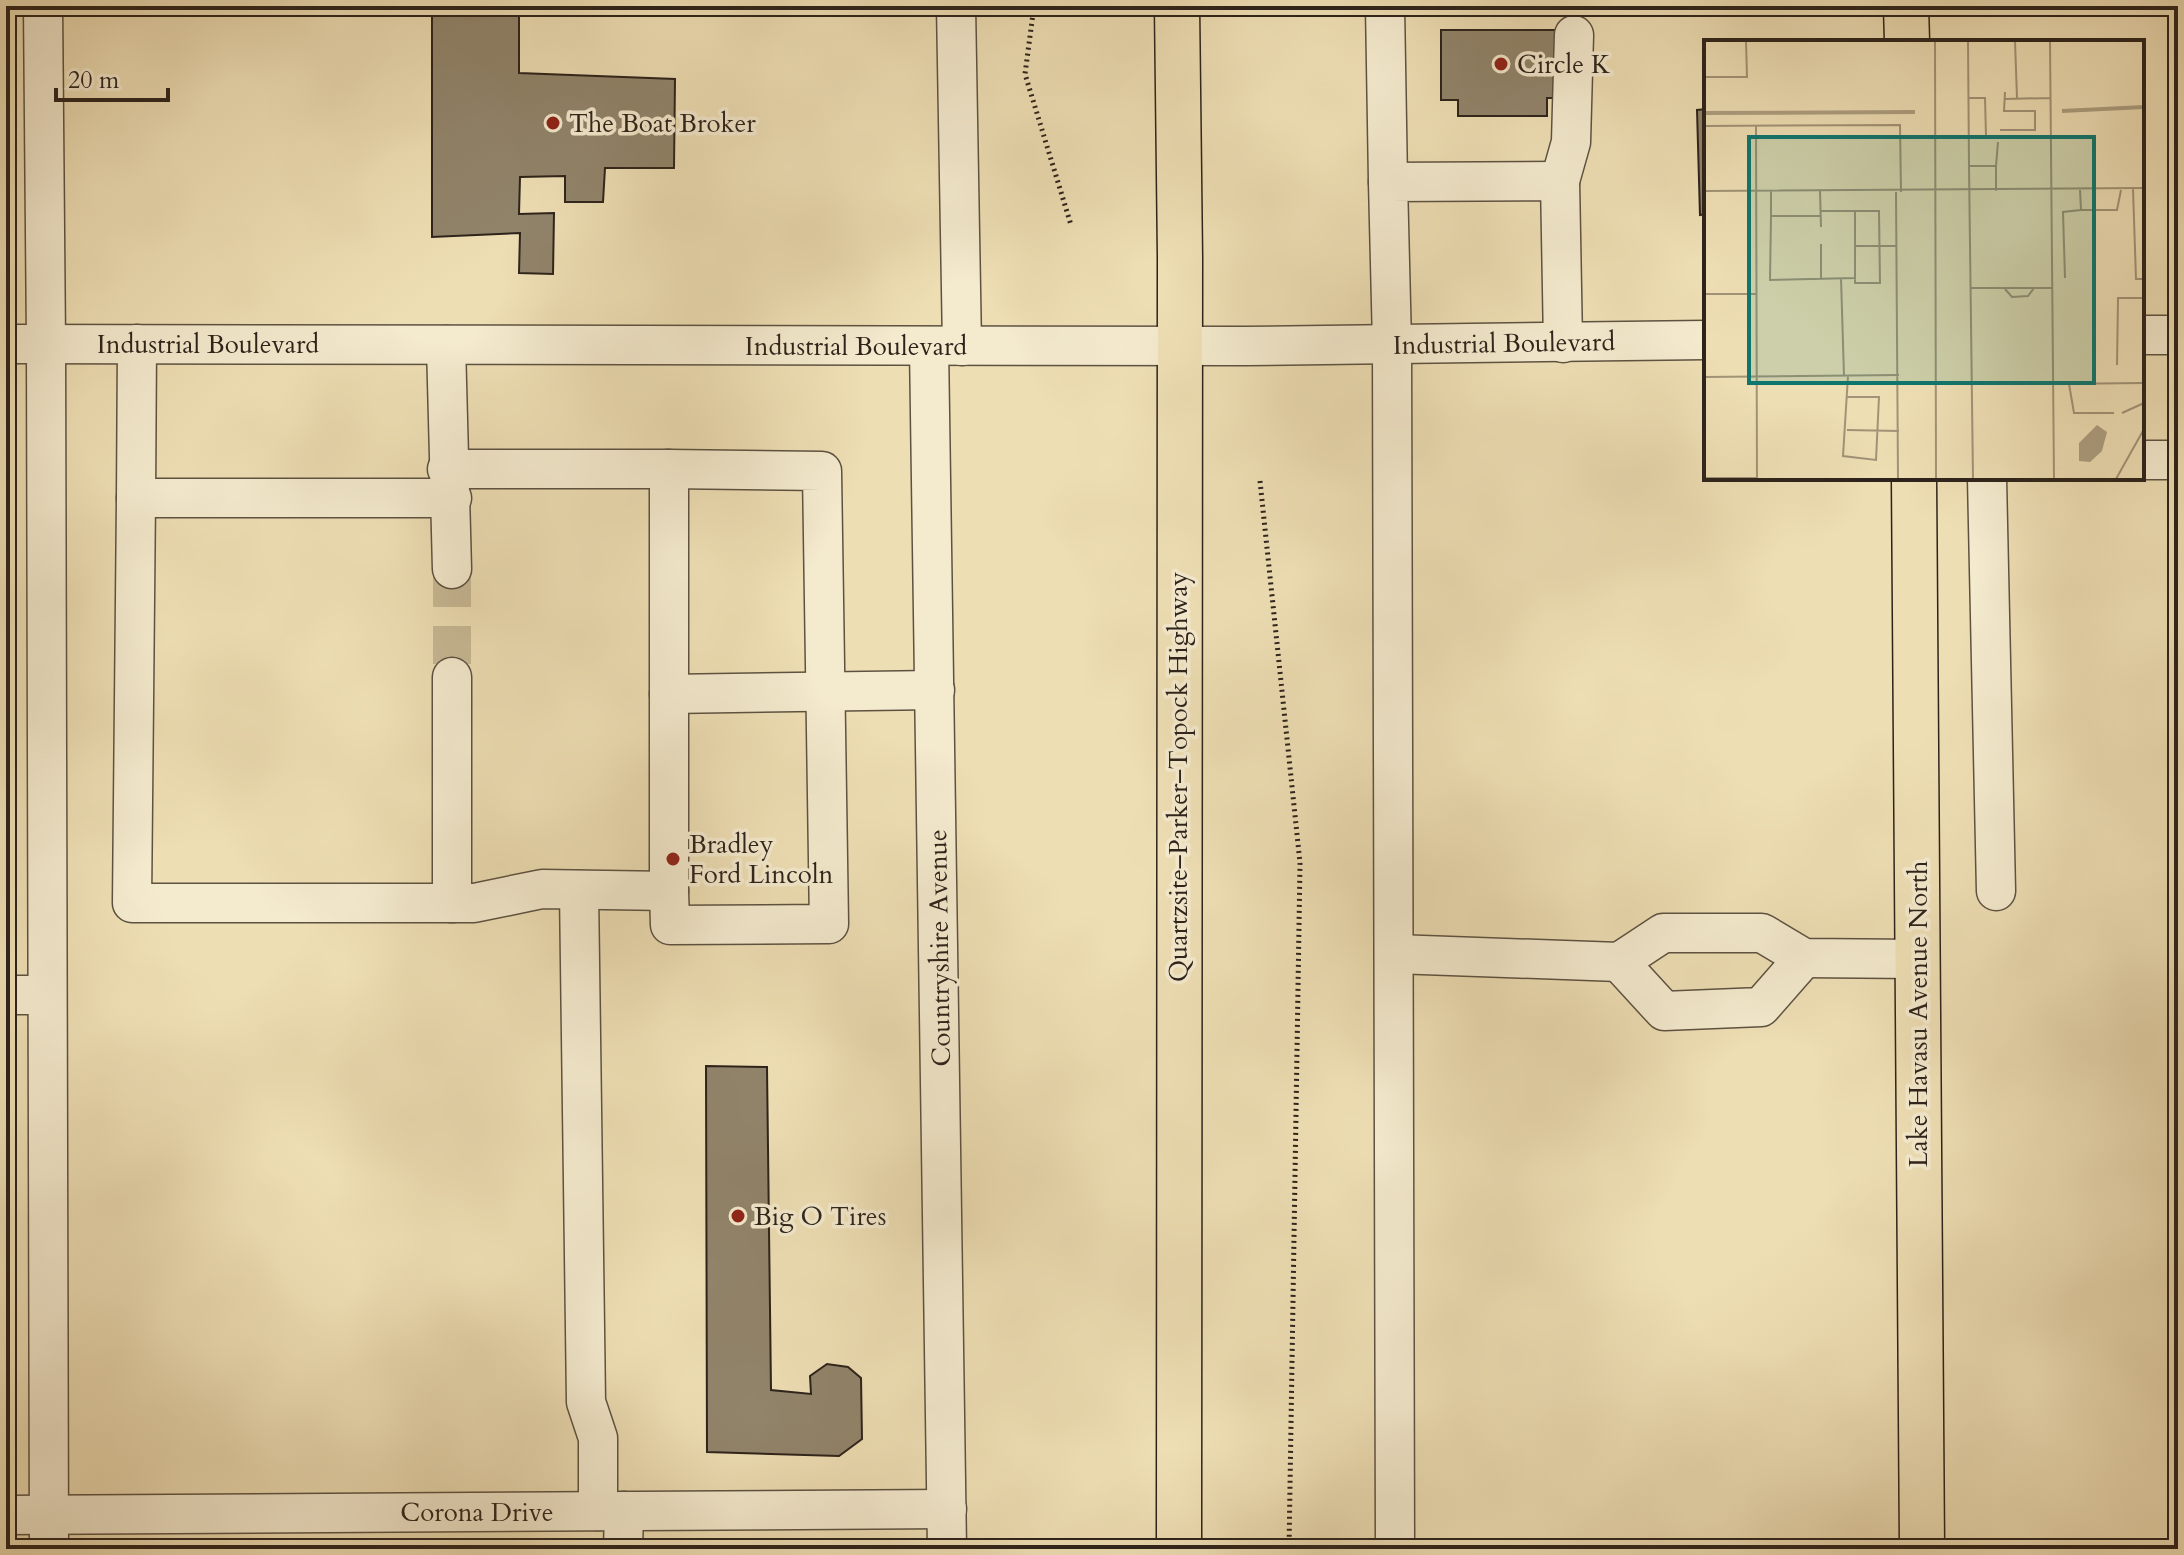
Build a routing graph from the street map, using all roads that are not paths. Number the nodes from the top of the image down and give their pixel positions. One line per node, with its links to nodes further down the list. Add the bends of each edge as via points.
1 (43, 6): 15 (street)
2 (956, 6): 19 (street, Countryshire Avenue)
3 (1177, 6): 20 (main road, Quartzsite–Parker–Topock Highway)
4 (1385, 6): 9 (street)
5 (1906, 6): 7 (main road)
6 (1574, 35): 8 (street, via 1571,142)
7 (1907, 40)
8 (1560, 181): 9 (street); 13 (street)
9 (1388, 182): 17 (street)
10 (2144, 335): 11 (street)
11 (2178, 335)
12 (1704, 340): 13 (street, Industrial Boulevard)
13 (1563, 343): 17 (street, Industrial Boulevard)
14 (6, 344): 15 (street, Industrial Boulevard)
15 (46, 344): 16 (street, Industrial Boulevard); 42 (street)
16 (137, 344): 18 (street, Industrial Boulevard); 27 (street)
17 (1392, 344): 20 (street, Industrial Boulevard); 37 (street)
18 (446, 345): 19 (street, Industrial Boulevard); 26 (street)
19 (946, 346): 20 (street, Industrial Boulevard); 31 (street, Countryshire Avenue)
20 (1178, 346): 49 (main road, Quartzsite–Parker–Topock Highway)
21 (2144, 460): 22 (street)
22 (2178, 460)
23 (669, 469): 26 (street); 30 (street, via 822,471); 32 (street)
24 (1914, 480): 39 (main road, Lake Havasu Avenue North)
25 (1987, 480): 35 (street)
26 (450, 483): 27 (street); 28 (street)
27 (136, 498): 36 (street, via 132,903)
28 (452, 569)
29 (452, 677): 36 (street)
30 (825, 690): 31 (street); 32 (street); 34 (street, via 829,924 670,925)
31 (935, 690): 43 (street, Countryshire Avenue)
32 (669, 694): 34 (street)
33 (579, 890): 34 (street); 36 (street, via 542,889); 44 (street, via 586,1402)
34 (669, 891)
35 (1996, 891)
36 (452, 903)
37 (1395, 954): 40 (street); 50 (street)
38 (1804, 958): 39 (street); 40 (street, via 1762,933 1663,933); 40 (street, via 1761,1007 1664,1011)
39 (1917, 959): 51 (main road, Lake Havasu Avenue North)
40 (1619, 962)
41 (6, 995): 42 (street)
42 (46, 995): 46 (street)
43 (947, 1509): 44 (street, Corona Drive); 48 (street, Countryshire Avenue)
44 (611, 1511): 46 (street, Corona Drive); 47 (street)
45 (6, 1515): 46 (street, Corona Drive)
46 (49, 1532)
47 (623, 1549)
48 (947, 1549)
49 (1179, 1549)
50 (1395, 1549)
51 (1922, 1549)

